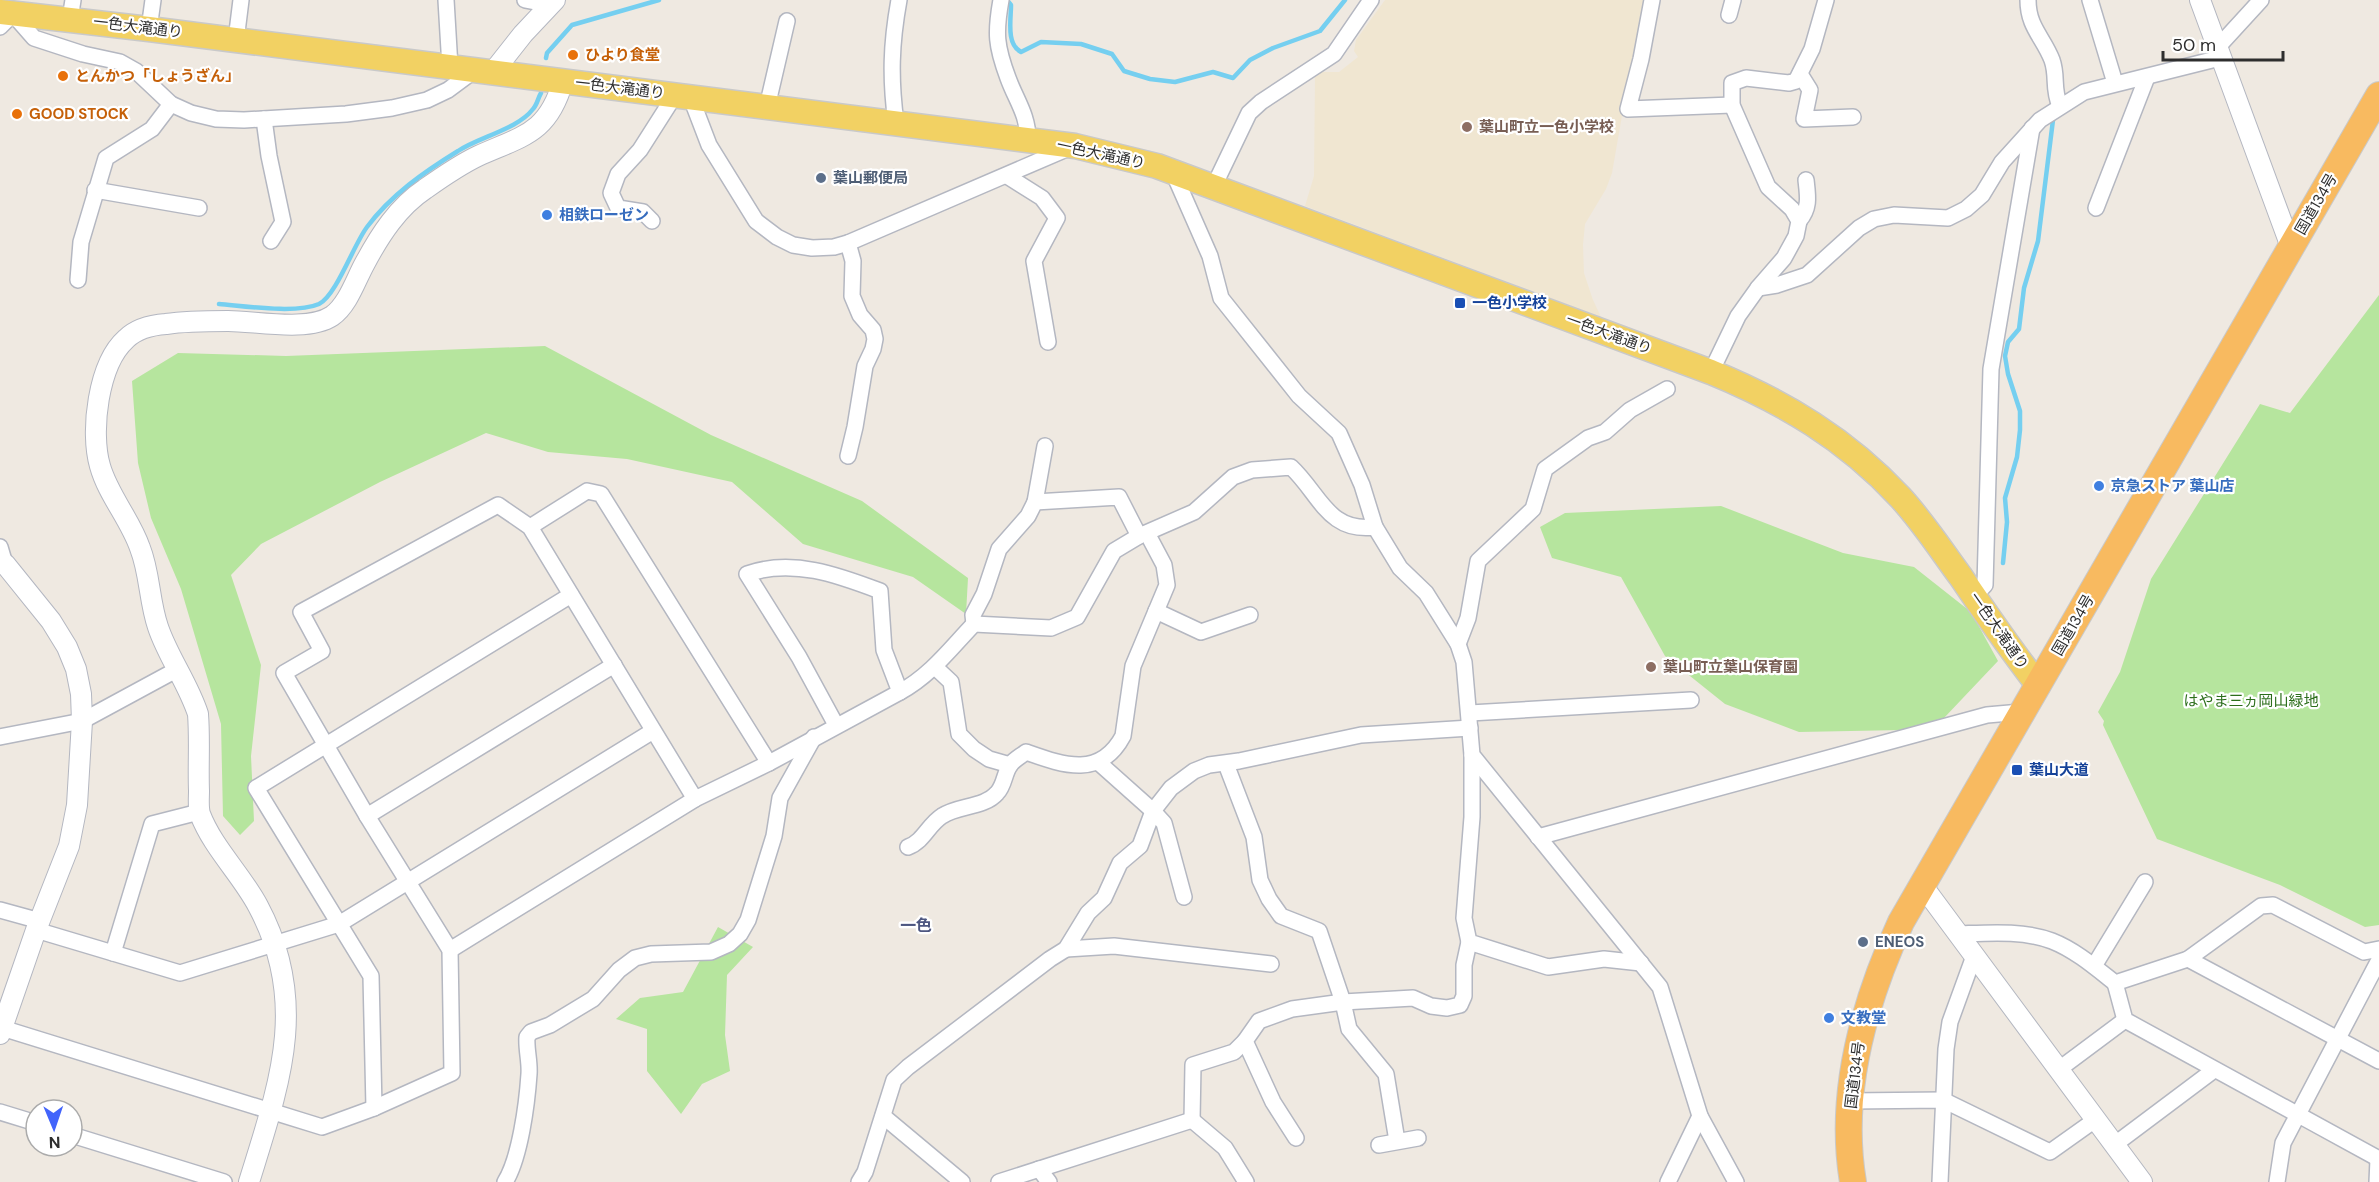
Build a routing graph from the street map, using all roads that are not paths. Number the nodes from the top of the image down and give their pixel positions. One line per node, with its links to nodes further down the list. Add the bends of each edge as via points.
1 (153, 0): 20 (street)
2 (241, 0): 21 (street)
3 (446, 0): 23 (street)
4 (525, 0): 14 (street)
5 (899, 0): 37 (street, via 891,82)
6 (1371, 0): 44 (street, via 1334,54 1249,113)
7 (1652, 0): 32 (street, via 1629,110)
8 (1733, 0): 17 (street)
9 (1826, 0): 25 (street, via 1812,49)
10 (2028, 0): 33 (street, via 2028,16 2052,59)
11 (2090, 0): 28 (street)
12 (2200, 0): 22 (street)
13 (2261, 0): 22 (street)
14 (553, 2): 24 (street)
15 (1000, 4): 39 (street, via 996,30 999,52 1028,123)
16 (71, 10): 18 (main road, 一色大滝通り); 20 (main road, 一色大滝通り)
17 (1729, 15)
18 (4, 18): 31 (street, via 34,38 136,70)
19 (787, 21): 34 (street)
20 (149, 28): 21 (main road, 一色大滝通り)
21 (236, 40): 23 (main road, 一色大滝通り)
22 (2218, 53): 26 (street); 52 (street)
23 (450, 67): 24 (main road, 一色大滝通り)
24 (484, 71): 27 (main road, 一色大滝通り); 36 (street, via 437,95 392,108)
25 (1800, 74): 32 (street, via 1789,83 1746,78 1732,84); 35 (street, via 1810,90 1804,119)
26 (2147, 77): 28 (street); 47 (street)
27 (563, 81): 30 (main road, 一色大滝通り); 73 (street, via 543,121 530,134 455,168 403,207 384,230 345,301 332,316 291,324 166,323 143,328 116,351 103,378 97,418 100,467 138,540 159,631)
28 (2115, 83): 33 (street, via 2084,92)
29 (2379, 95): 52 (highway, 国道134号)
30 (683, 97): 34 (main road, 一色大滝通り); 48 (street, via 618,174 612,193 618,208 643,212); 51 (street, via 756,221 793,245 812,248)
31 (171, 104): 36 (street, via 216,119); 45 (street, via 152,129 106,158)
32 (1732, 105): 49 (street, via 1768,187)
33 (2060, 106): 38 (street)
34 (767, 107): 37 (main road, 一色大滝通り)
35 (1853, 117)
36 (264, 119): 50 (street, via 283,222)
37 (896, 123): 39 (main road, 一色大滝通り)
38 (2032, 128): 54 (street, via 2002,162 1982,195 1966,209 1948,218 1894,215 1874,219 1807,275); 66 (street, via 1991,369 1986,585)
39 (1028, 140): 40 (main road, 一色大滝通り)
40 (1075, 146): 41 (main road, 一色大滝通り); 42 (street)
41 (1173, 172): 44 (main road, 一色大滝通り); 62 (street, via 1210,256 1221,298 1299,396 1339,433)
42 (1007, 176): 51 (street); 55 (street, via 1042,198 1057,218 1034,261)
43 (1806, 180): 49 (street, via 1807,212)
44 (1214, 186): 56 (main road, 一色大滝通り)
45 (95, 190): 46 (street); 53 (street, via 81,242)
46 (199, 208)
47 (2096, 208)
48 (652, 221)
49 (1799, 221): 54 (street, via 1784,258)
50 (271, 241)
51 (848, 243): 59 (street, via 853,261 852,296 875,339 865,366)
52 (2291, 247): 74 (highway, 国道134号)
53 (78, 280)
54 (1758, 288): 56 (street, via 1738,316)
55 (1047, 342)
56 (1712, 372): 66 (main road, 一色大滝通り, via 1790,409 1871,469 1926,528)
57 (1667, 389): 70 (street, via 1545,469 1533,509 1478,561 1468,618)
58 (1045, 446): 60 (street)
59 (848, 456)
60 (1035, 502): 63 (street, via 1119,497); 69 (street, via 999,549 973,615)
61 (530, 527): 65 (street); 85 (street, via 498,505 301,612 322,651 284,674); 88 (street, via 587,491 601,494)
62 (1375, 527): 63 (street, via 1349,527 1332,516 1291,467 1269,467 1233,477 1194,512); 70 (street, via 1400,568 1426,592)
63 (1143, 534): 67 (street, via 1164,566 1167,585); 69 (street, via 1114,551 1077,617 1051,628)
64 (3, 556): 79 (street, via 67,647 76,669)
65 (571, 595): 71 (street); 85 (street)
66 (1974, 597): 74 (main road, 一色大滝通り)
67 (1156, 611): 68 (street, via 1201,632); 87 (street, via 1133,666 1124,736 1118,747)
68 (1250, 615)
69 (974, 624): 72 (street)
70 (1458, 644): 78 (street)
71 (614, 665): 82 (street); 94 (street)
72 (935, 667): 75 (street); 90 (street, via 951,682 959,734 982,754)
73 (178, 669): 79 (street); 93 (street, via 198,714)
74 (2038, 685): 77 (highway, 国道134号)
75 (900, 692): 80 (street); 80 (street, via 884,650 880,591 808,568 762,569 747,574)
76 (1691, 700): 78 (street)
77 (2021, 712): 95 (street, via 1987,715); 99 (highway, 国道134号)
78 (1470, 713): 81 (street)
79 (82, 721): 83 (street); 103 (street, via 77,805 69,846)
80 (836, 725): 84 (street)
81 (1470, 728): 86 (street); 89 (street, via 1361,735)
82 (653, 730): 91 (street); 97 (street)
83 (0, 737)
84 (814, 737): 88 (street); 147 (street, via 780,798 774,836 740,934 711,952 635,958 619,969 593,999 527,1037 526,1101 513,1169)
85 (326, 747): 94 (street); 102 (street, via 256,788)
86 (1472, 755): 95 (street); 105 (street, via 1472,817 1464,918)
87 (1098, 762): 90 (street, via 1082,766 1059,764 1026,752); 92 (street)
88 (769, 763): 91 (street)
89 (1226, 764): 92 (street, via 1194,771 1171,788); 118 (street, via 1254,837 1260,880 1269,899 1281,916 1319,931)
90 (1010, 765): 96 (street, via 997,794 941,816 917,844)
91 (695, 799): 109 (street)
92 (1153, 811): 100 (street, via 1164,824); 107 (street, via 1140,846 1120,863 1104,898 1088,913)
93 (199, 812): 106 (street, via 254,898); 110 (street, via 153,824)
94 (367, 816): 97 (street)
95 (1538, 837): 114 (street)
96 (908, 847)
97 (407, 881): 102 (street); 109 (street)
98 (2145, 882): 116 (street)
99 (1922, 885): 104 (street); 127 (highway, 国道134号, via 1881,965 1866,1010)
100 (1184, 897)
101 (0, 910): 103 (street)
102 (339, 924): 106 (street); 128 (street, via 371,976)
103 (38, 925): 110 (street); 120 (street)
104 (1958, 934): 111 (street); 116 (street, via 2026,935 2049,940)
105 (1469, 942): 114 (street, via 1548,968 1604,959); 118 (street, via 1460,1005 1431,1006 1413,998)
106 (275, 944): 110 (street, via 180,973); 130 (street, via 287,1018 284,1056)
107 (1066, 949): 115 (street, via 1114,946); 132 (street, via 908,1067 894,1080)
108 (2379, 949): 112 (street, via 2364,952 2267,905)
109 (450, 950): 128 (street, via 452,1073)
110 (113, 953)
111 (1974, 956): 124 (street); 126 (street, via 1950,1022)
112 (2188, 959): 117 (street); 121 (street)
113 (2379, 960): 121 (street)
114 (1641, 963): 133 (street, via 1667,1003)
115 (1271, 964)
116 (2094, 966): 117 (street)
117 (2115, 983): 119 (street)
118 (1343, 1002): 122 (street, via 1281,1013 1259,1022); 140 (street, via 1349,1029 1386,1074)
119 (2125, 1020): 124 (street); 125 (street)
120 (1, 1031): 130 (street)
121 (2339, 1039): 123 (street); 131 (street)
122 (1245, 1041): 135 (street, via 1234,1052 1193,1065); 138 (street, via 1273,1102)
123 (2379, 1061)
124 (2058, 1070): 136 (street)
125 (2214, 1070): 131 (street); 142 (street)
126 (1943, 1100): 127 (street); 136 (street, via 2050,1152); 156 (street)
127 (1850, 1101): 155 (highway, 国道134号)
128 (374, 1108): 130 (street, via 322,1127)
129 (0, 1112): 134 (street)
130 (271, 1113): 146 (street)
131 (2299, 1114): 143 (street); 158 (street, via 2283,1143)
132 (883, 1116): 148 (street); 149 (street)
133 (1700, 1116): 153 (street); 154 (street)
134 (24, 1119)
135 (1192, 1120): 144 (street); 152 (street, via 1225,1148)
136 (2096, 1120): 142 (street)
137 (84, 1138): 145 (street)
138 (1296, 1138)
139 (1418, 1138): 140 (street)
140 (1397, 1142): 141 (street)
141 (1379, 1145)
142 (2114, 1145): 157 (street)
143 (2379, 1159): 159 (street)
144 (1040, 1169): 150 (street); 151 (street)
145 (224, 1182)
146 (249, 1182)
147 (505, 1182)
148 (859, 1182)
149 (962, 1182)
150 (999, 1182)
151 (1049, 1182)
152 (1246, 1182)
153 (1668, 1182)
154 (1736, 1182)
155 (1853, 1182)
156 (1940, 1182)
157 (2142, 1182)
158 (2277, 1182)
159 (2377, 1182)

